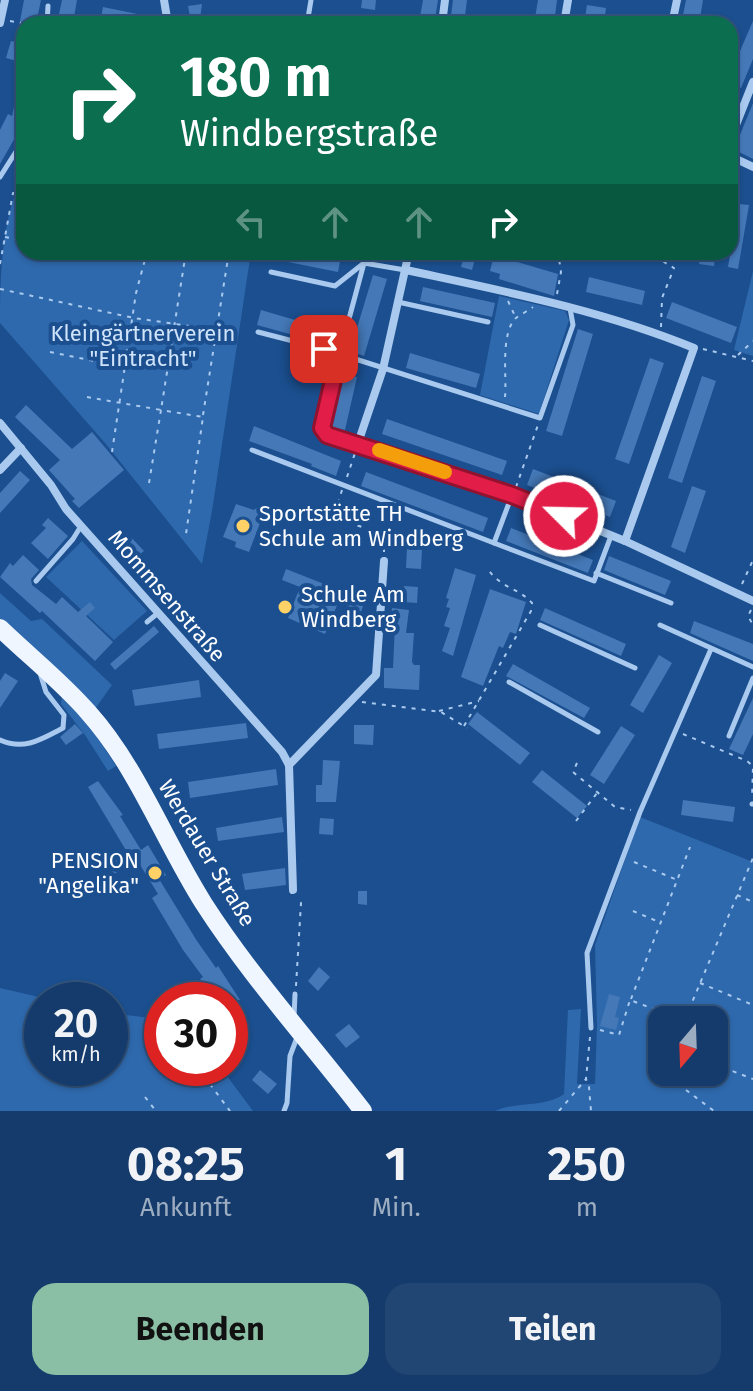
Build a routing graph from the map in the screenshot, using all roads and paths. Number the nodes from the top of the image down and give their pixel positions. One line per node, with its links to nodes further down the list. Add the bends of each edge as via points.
1 (5, 0): 4 (street)
2 (48, 6): 3 (lane)
3 (47, 16)
4 (0, 21)
5 (753, 82): 6 (street)
6 (738, 120)
7 (16, 152): 8 (lane)
8 (0, 177)
9 (16, 193): 10 (path)
10 (4, 237): 11 (path); 19 (path)
11 (16, 239)
12 (143, 260): 28 (path)
13 (185, 260): 31 (path)
14 (228, 260): 32 (path)
15 (408, 260): 20 (street)
16 (559, 260): 26 (path)
17 (664, 260): 34 (path, via 674,268 662,298)
18 (364, 263): 20 (lane); 21 (lane, via 335,286); 38 (lane)
19 (0, 264)
20 (406, 270): 23 (street); 25 (street)
21 (271, 272)
22 (0, 289): 28 (path)
23 (506, 292): 24 (street); 29 (path)
24 (537, 299): 26 (street); 29 (path)
25 (398, 302): 30 (lane); 42 (street)
26 (554, 303): 27 (street)
27 (569, 307): 34 (street); 48 (lane, via 573,325)
28 (134, 318): 31 (path); 41 (path)
29 (516, 318): 45 (path, via 505,350)
30 (488, 322)
31 (176, 323): 32 (path); 46 (path)
32 (217, 330): 47 (path)
33 (258, 332): 38 (lane)
34 (662, 334): 36 (street)
35 (753, 341): 39 (path)
36 (694, 348): 39 (path); 61 (street)
37 (50, 352): 41 (path)
38 (339, 354): 42 (lane); 50 (lane, via 322,428 327,435)
39 (737, 356): 40 (path)
40 (753, 361)
41 (126, 367): 44 (path)
42 (383, 369): 45 (lane); 50 (street)
43 (87, 397): 44 (path)
44 (120, 403): 46 (path); 53 (path)
45 (504, 407): 48 (lane)
46 (161, 410): 47 (path); 55 (path)
47 (203, 417): 59 (path)
48 (540, 418): 57 (path)
49 (0, 423): 51 (street, Mommsenstraße)
50 (358, 443): 56 (path); 57 (street)
51 (21, 448): 54 (street); 58 (street, Mommsenstraße)
52 (252, 450): 56 (lane)
53 (112, 452)
54 (0, 470)
55 (149, 483)
56 (344, 486): 62 (lane); 64 (path, via 335,513 384,538)
57 (512, 495): 60 (street); 62 (lane)
58 (81, 525): 67 (lane); 71 (street, Mommsenstraße)
59 (186, 534)
60 (611, 536): 61 (street); 66 (lane)
61 (625, 541): 68 (street)
62 (494, 543): 66 (lane, via 594,581)
63 (753, 560): 68 (path)
64 (384, 561): 83 (street, via 376,675)
65 (487, 568): 84 (path, via 495,580 532,603)
66 (596, 573): 69 (lane)
67 (36, 581)
68 (738, 592): 70 (street)
69 (671, 603)
70 (753, 603): 75 (path, via 748,616)
71 (158, 613): 72 (lane); 91 (street, Mommsenstraße)
72 (147, 622)
73 (540, 625): 80 (lane)
74 (660, 625): 77 (lane)
75 (753, 625)
76 (0, 628): 78 (main road, Werdauer Straße)
77 (711, 649): 79 (lane); 86 (lane)
78 (35, 661): 89 (lane, via 46,692 64,715 63,728 27,745); 111 (main road, Werdauer Straße, via 89,712 145,797 204,903)
79 (753, 667)
80 (635, 668)
81 (753, 678): 88 (lane)
82 (509, 682): 87 (lane)
83 (351, 701): 85 (path); 91 (street)
84 (480, 701): 85 (path); 85 (path, via 466,727)
85 (438, 711)
86 (675, 731): 93 (path, via 753,766); 94 (lane)
87 (598, 732)
88 (729, 736)
89 (0, 740)
90 (577, 763): 92 (path, via 573,772)
91 (289, 765): 100 (street)
92 (597, 793): 94 (path, via 615,807); 95 (path)
93 (752, 804)
94 (640, 812): 112 (lane, via 587,953)
95 (576, 821)
96 (690, 847): 99 (path)
97 (753, 858): 101 (path)
98 (634, 862): 99 (path)
99 (676, 880): 104 (path)
100 (293, 890): 106 (path, via 301,903)
101 (737, 895): 102 (path); 105 (path)
102 (753, 902)
103 (633, 911): 104 (path)
104 (660, 922): 107 (path)
105 (700, 983): 108 (path); 109 (path)
106 (295, 994): 111 (lane)
107 (630, 1000): 110 (path); 112 (path, via 619,1035)
108 (753, 1005)
109 (690, 1006)
110 (648, 1007)
111 (297, 1026): 121 (lane); 122 (main road, Werdauer Straße)
112 (591, 1028): 114 (path)
113 (728, 1069): 115 (path)
114 (586, 1079): 123 (path); 124 (path)
115 (753, 1079)
116 (211, 1086): 120 (path)
117 (681, 1086): 125 (path)
118 (145, 1097): 119 (path)
119 (156, 1111)
120 (230, 1111)
121 (284, 1111)
122 (363, 1111)
123 (559, 1111)
124 (591, 1111)
125 (714, 1111)

